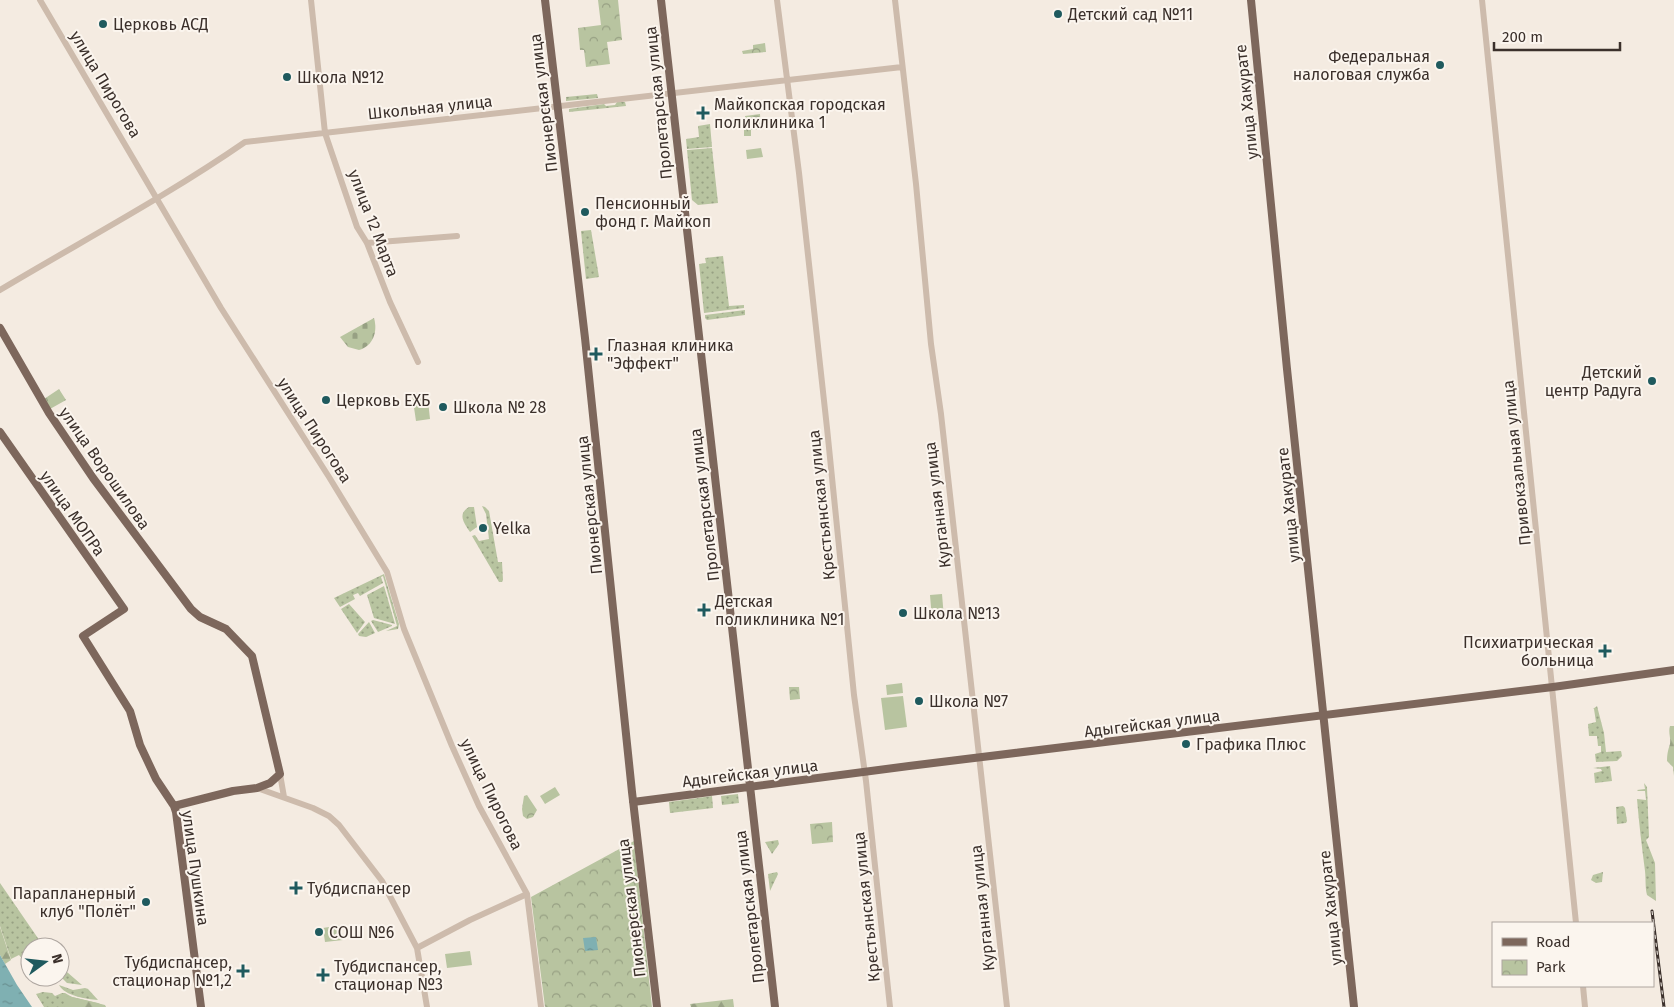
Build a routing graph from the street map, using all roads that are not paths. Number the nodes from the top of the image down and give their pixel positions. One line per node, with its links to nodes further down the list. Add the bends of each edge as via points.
1 (40, 0): 14 (street, улица Пирогова)
2 (311, 0): 13 (street, улица 12 Марта)
3 (545, 0): 12 (main road, Пионерская улица)
4 (661, 0): 11 (main road, Пролетарская улица)
5 (777, 0): 10 (street, Крестьянская улица)
6 (895, 0): 9 (street, Курганная улица)
7 (1251, 0): 24 (main road, улица Хакурате)
8 (1482, 0): 23 (street, Привокзальная улица)
9 (902, 67): 10 (street, Школьная улица); 25 (street, Курганная улица)
10 (787, 81): 11 (street, Школьная улица); 26 (street, Крестьянская улица)
11 (671, 93): 12 (street, Школьная улица); 28 (main road, Пролетарская улица)
12 (557, 108): 13 (street, Школьная улица); 31 (main road, Пионерская улица, via 585,338)
13 (326, 133): 14 (street, Школьная улица, via 245,142); 16 (street, улица 12 Марта, via 357,227)
14 (157, 198): 17 (street, Школьная улица); 33 (street, улица Пирогова, via 221,308 387,572 404,629 456,754 479,806)
15 (456, 236): 16 (street)
16 (366, 243): 19 (street, улица 12 Марта)
17 (0, 290)
18 (0, 328): 27 (main road, улица Ворошилова, via 49,413 93,478 191,609 226,629 252,656)
19 (418, 362)
20 (0, 432): 21 (main road, улица МОПРа, via 124,609)
21 (83, 636): 32 (main road, улица Пушкина, via 130,711 151,770)
22 (1674, 670): 23 (main road, Адыгейская улица)
23 (1553, 687): 24 (main road, Адыгейская улица); 34 (street, Привокзальная улица)
24 (1324, 715): 25 (main road, Адыгейская улица); 44 (main road, улица Хакурате)
25 (978, 758): 26 (main road, Адыгейская улица); 43 (street, Курганная улица)
26 (865, 772): 28 (main road, Адыгейская улица); 42 (street, Крестьянская улица)
27 (280, 774): 29 (main road, via 270,783); 30 (street)
28 (750, 787): 31 (main road, Адыгейская улица); 41 (main road, Пролетарская улица)
29 (256, 788): 30 (street); 32 (main road)
30 (284, 797): 35 (street, via 329,816 339,825 382,881)
31 (633, 802): 40 (main road, Пионерская улица)
32 (174, 806): 37 (main road, улица Пушкина)
33 (527, 894): 35 (street); 39 (street)
34 (1576, 922)
35 (416, 948): 38 (street)
36 (1583, 987): 45 (street)
37 (201, 1007)
38 (427, 1007)
39 (541, 1007)
40 (657, 1007)
41 (775, 1007)
42 (890, 1007)
43 (1007, 1007)
44 (1354, 1007)
45 (1585, 1007)

